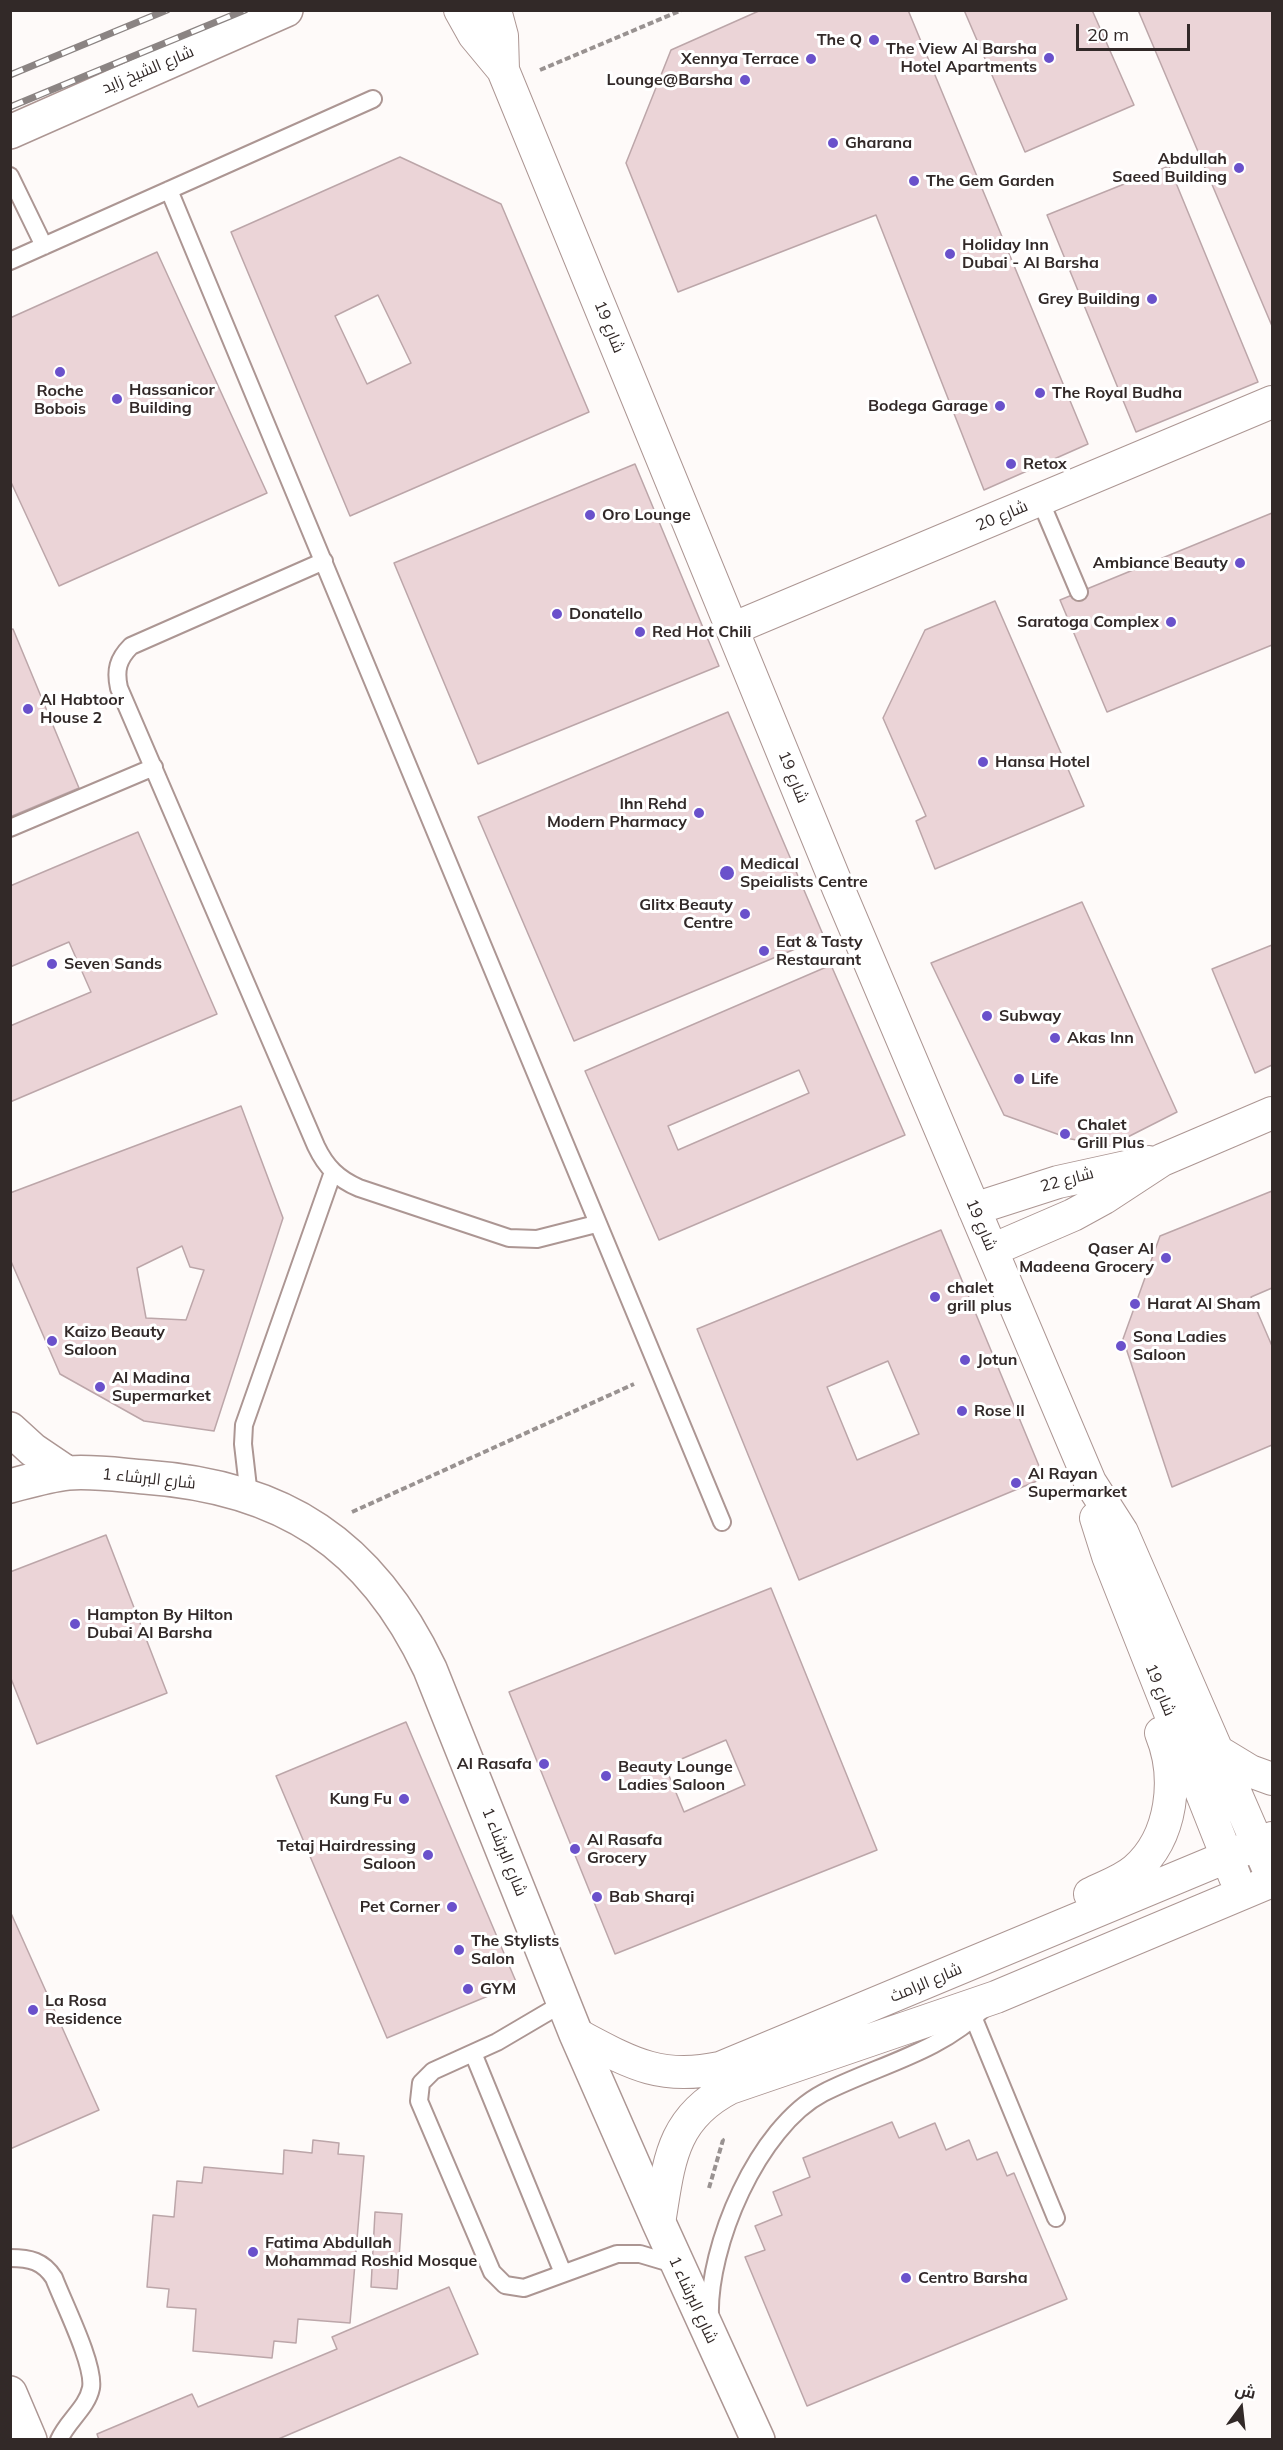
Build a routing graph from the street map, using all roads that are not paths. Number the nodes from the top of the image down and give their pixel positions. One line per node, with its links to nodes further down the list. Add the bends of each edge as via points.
1 (286, 10): 6 (street, شارع الشيخ زايد)
2 (460, 10): 4 (street, شارع 19)
3 (495, 10): 4 (street, شارع 19)
4 (506, 76): 15 (street, شارع 19)
5 (373, 99): 8 (lane)
6 (10, 132)
7 (10, 176): 9 (lane)
8 (169, 190): 9 (lane); 13 (lane)
9 (44, 246): 10 (lane)
10 (10, 261)
11 (1272, 402): 12 (street, شارع 20)
12 (1040, 500): 14 (lane); 15 (street, شارع 20)
13 (324, 561): 16 (lane, via 131,646 122,654 117,676 120,688); 22 (lane)
14 (1079, 592)
15 (732, 629): 21 (street, شارع 19)
16 (154, 767): 17 (lane); 20 (lane, via 316,1146)
17 (10, 828)
18 (1272, 1113): 19 (street, شارع 22)
19 (1162, 1160): 21 (street, شارع 22, via 1058,1182); 23 (street, شارع 22, via 1073,1215)
20 (333, 1172): 22 (lane, via 359,1188 509,1238 551,1237); 28 (lane, via 244,1425)
21 (974, 1209): 23 (street, شارع 19)
22 (596, 1224): 29 (lane)
23 (992, 1250): 26 (street, شارع 19)
24 (10, 1429): 25 (street)
25 (67, 1473): 27 (street, شارع البرشاء 1); 28 (street, شارع البرشاء 1, via 183,1480)
26 (1090, 1482): 30 (street, شارع 19, via 1101,1538); 31 (street, شارع 19, via 1122,1532)
27 (10, 1486)
28 (249, 1496): 39 (street, شارع البرشاء 1, via 316,1528 372,1576 395,1605 430,1670)
29 (722, 1522)
30 (1143, 1645): 34 (street, شارع 19); 37 (street, via 1144,1687 1170,1766 1168,1813 1161,1835 1136,1870 1044,1916)
31 (1217, 1751): 32 (street); 33 (street, شارع 19)
32 (1272, 1779)
33 (1265, 1841): 34 (street, شارع الرامث); 35 (street, شارع 19)
34 (1227, 1857): 36 (street, شارع 19); 37 (street, شارع الرامث)
35 (1272, 1879): 36 (street, شارع الرامث)
36 (1242, 1894): 38 (street, شارع الرامث)
37 (998, 1953): 41 (street, شارع الرامث, via 704,2072 670,2072 640,2066)
38 (996, 1997): 40 (lane); 44 (street, شارع الرامث, via 717,2095 692,2116 677,2138)
39 (565, 2002): 41 (street, شارع البرشاء 1); 42 (lane)
40 (970, 2022): 43 (lane); 48 (lane, via 917,2054 823,2093 780,2127 759,2158 723,2235 712,2285)
41 (576, 2034): 44 (street, شارع البرشاء 1)
42 (473, 2054): 47 (lane); 47 (lane, via 426,2076 419,2101 492,2272 505,2285 524,2288)
43 (1052, 2220)
44 (658, 2223): 46 (street, شارع البرشاء 1)
45 (10, 2258): 51 (lane, via 36,2261 47,2268 90,2370 91,2388 85,2402)
46 (677, 2265): 47 (lane, via 629,2253); 48 (street, شارع البرشاء 1)
47 (563, 2273)
48 (710, 2337): 52 (street, شارع البرشاء 1)
49 (10, 2393): 50 (street)
50 (30, 2439)
51 (59, 2439)
52 (758, 2439)

